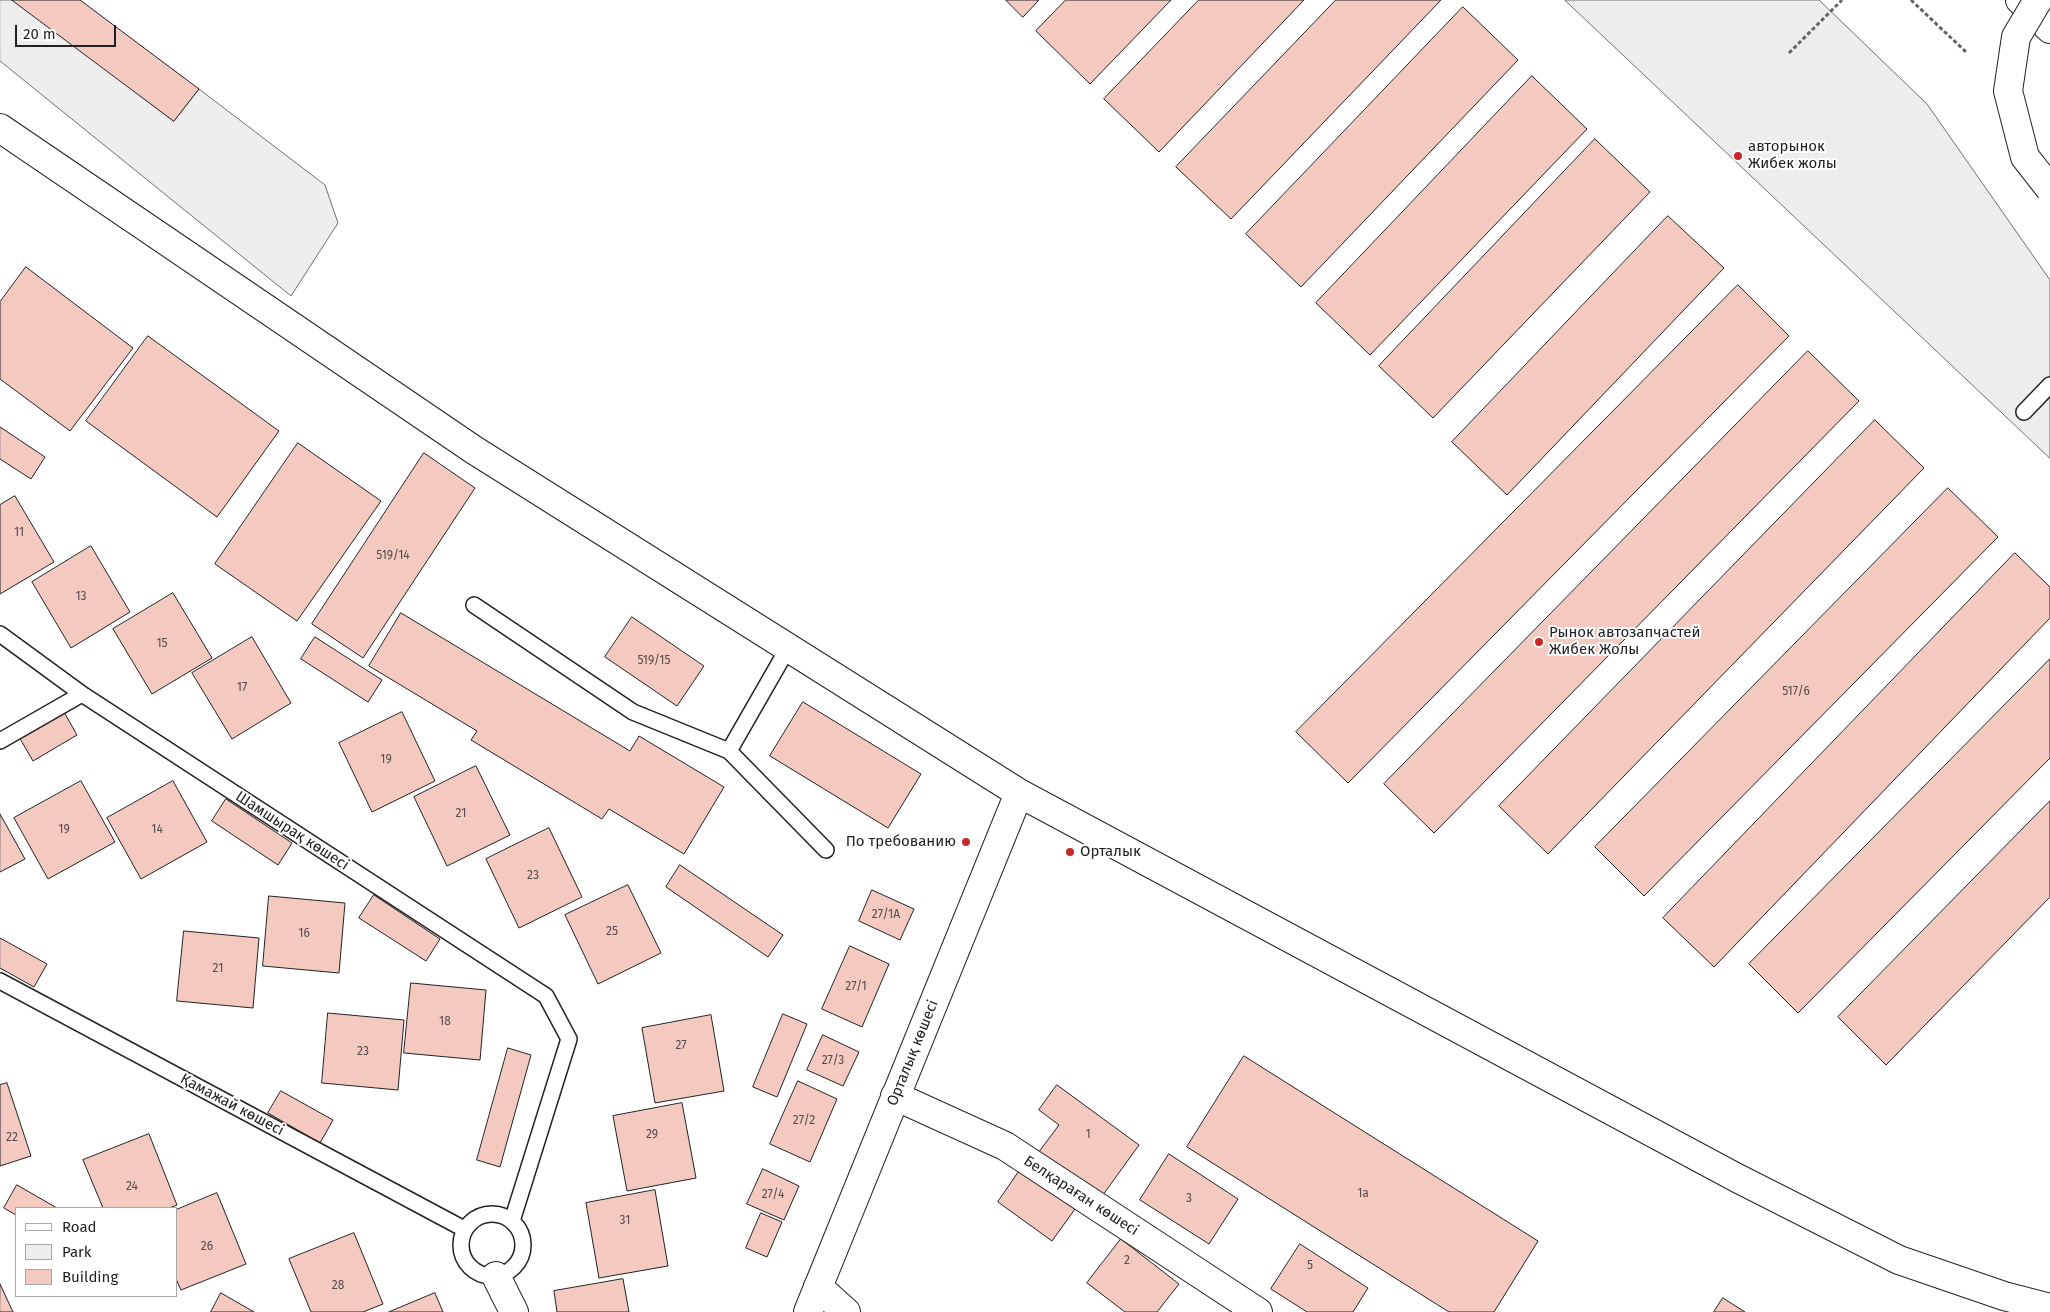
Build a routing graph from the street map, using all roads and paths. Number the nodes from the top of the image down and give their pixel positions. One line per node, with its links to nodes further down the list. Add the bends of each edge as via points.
1 (1842, 0): 7 (path)
2 (1911, 0): 6 (path)
3 (2020, 0): 5 (main road)
4 (2038, 0): 9 (main road, bridge, via 2016,37 2008,91 2025,157)
5 (2050, 29)
6 (1966, 52)
7 (1789, 53)
8 (0, 128): 14 (main road, via 474,450)
9 (2050, 189)
10 (2050, 385): 11 (lane)
11 (2024, 412)
12 (474, 605): 17 (lane, via 633,712)
13 (0, 634): 15 (lane, Шамшырақ көшесі)
14 (788, 648): 17 (lane); 18 (main road)
15 (82, 694): 16 (lane); 22 (lane, Шамшырақ көшесі, via 546,996 569,1039)
16 (0, 741)
17 (729, 751): 19 (lane)
18 (1019, 793): 21 (main road, Орталық көшесі); 26 (main road, via 1737,1178 1899,1260)
19 (826, 850)
20 (0, 982): 23 (lane, Қамажай көшесі)
21 (895, 1096): 25 (main road, Орталық көшесі); 30 (main road, Белқараған көшесі, via 1005,1146)
22 (512, 1221): 23 (lane, via 490,1213 472,1220); 24 (lane, via 521,1232 522,1254 510,1271)
23 (464, 1229): 24 (lane, via 460,1246 466,1263 479,1274)
24 (496, 1276): 27 (main road)
25 (818, 1287): 28 (main road, Орталық көшесі); 29 (main road)
26 (2050, 1308)
27 (514, 1312)
28 (808, 1312)
29 (846, 1312)
30 (1258, 1312)

